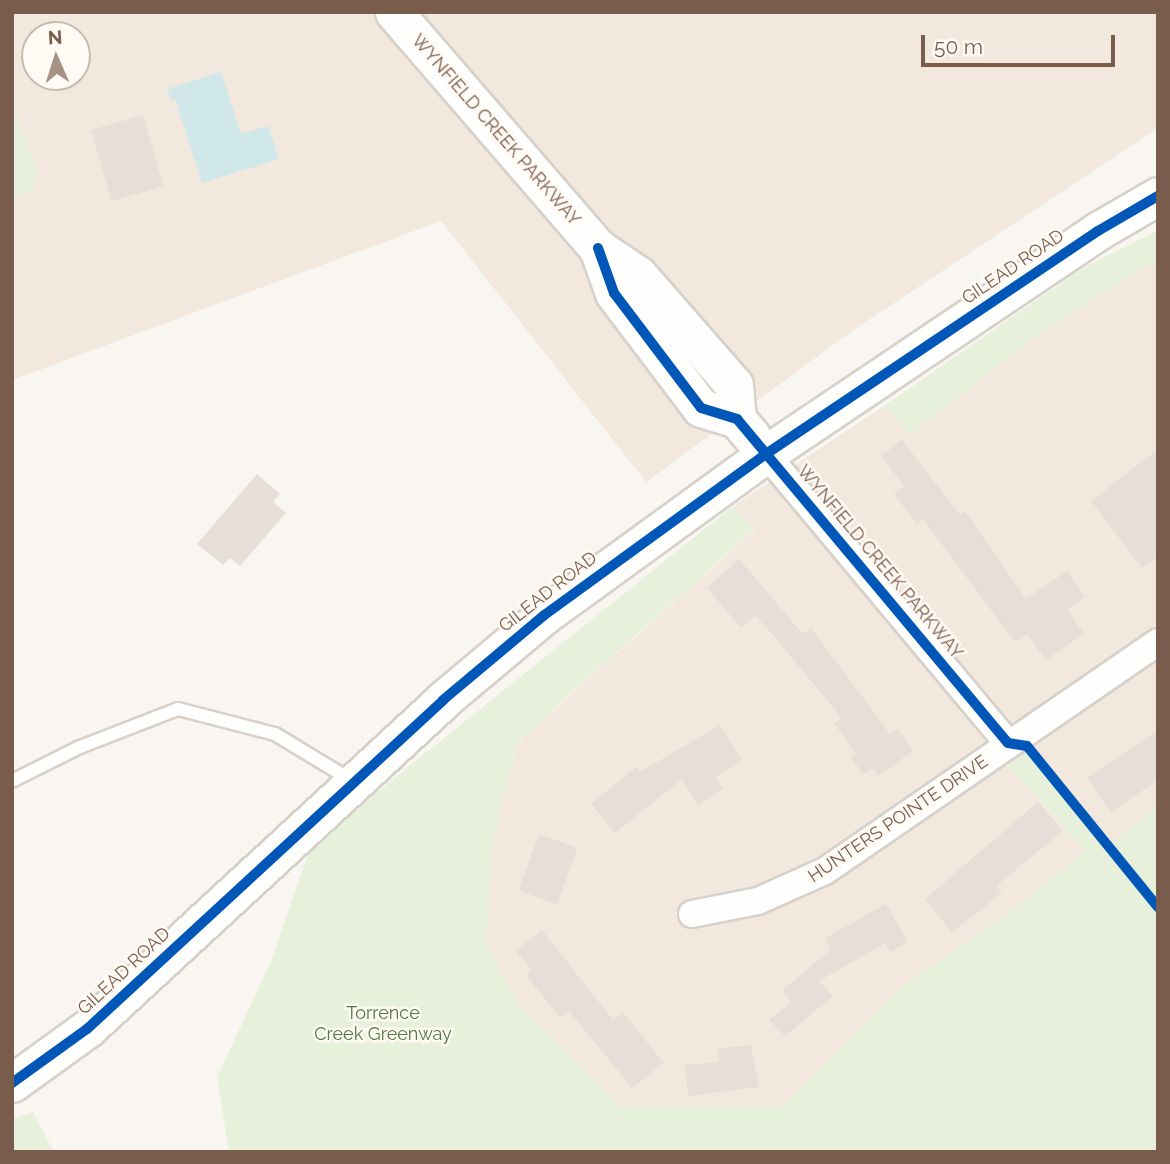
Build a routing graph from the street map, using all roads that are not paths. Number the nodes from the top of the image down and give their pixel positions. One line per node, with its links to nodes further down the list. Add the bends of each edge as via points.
1 (394, 12): 3 (main road, WYNFIELD CREEK PARKWAY, via 598,248 638,275 734,385 737,419)
2 (1158, 196): 3 (main road, GILEAD ROAD, via 1087,238)
3 (766, 454): 5 (street, WYNFIELD CREEK PARKWAY); 7 (main road, GILEAD ROAD, via 543,616)
4 (1158, 642): 5 (street, HUNTERS POINTE DRIVE)
5 (1008, 743): 8 (street, HUNTERS POINTE DRIVE, via 798,886 758,901)
6 (12, 781): 7 (lane, via 80,747 178,709 275,734)
7 (355, 782): 9 (main road, GILEAD ROAD, via 87,1029)
8 (692, 914)
9 (12, 1083)

